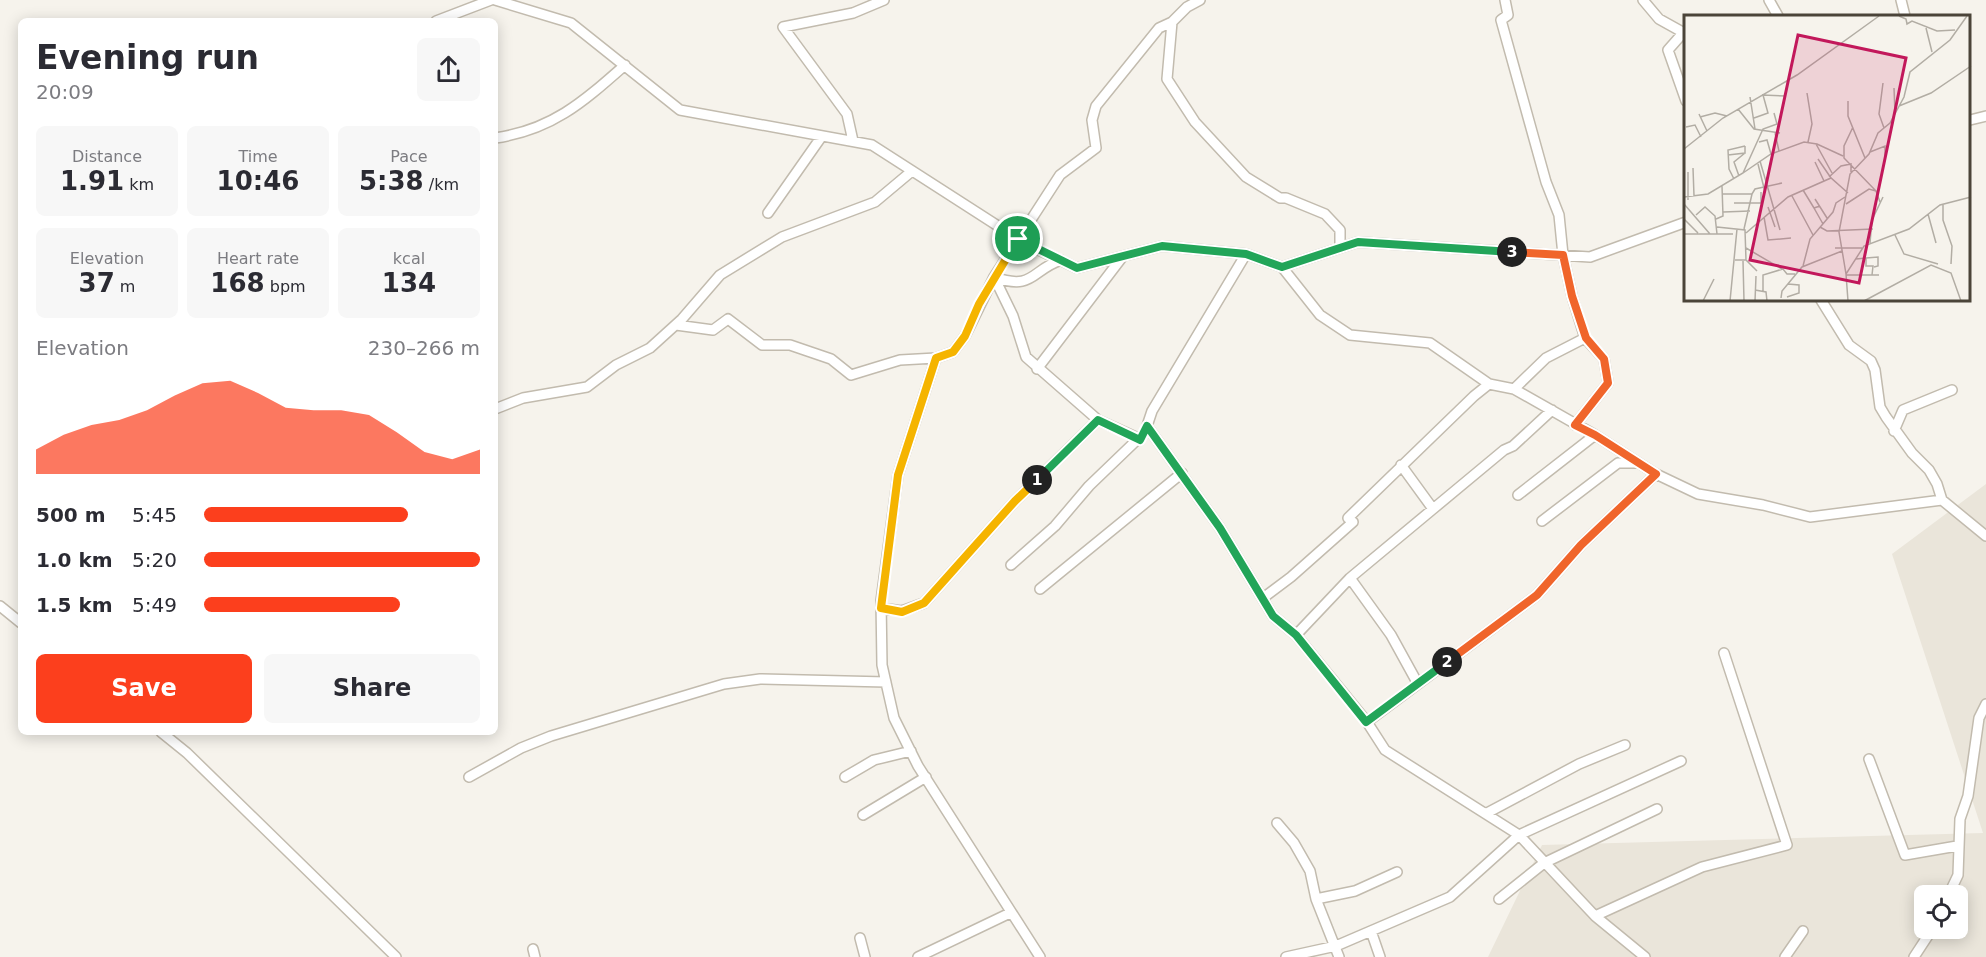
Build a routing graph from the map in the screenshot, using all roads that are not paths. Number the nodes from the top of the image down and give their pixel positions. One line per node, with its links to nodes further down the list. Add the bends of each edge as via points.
1 (493, 0): 10 (street); 14 (street, via 571,23)
2 (884, 0): 20 (street, via 853,13 783,27 847,114)
3 (1200, 0): 11 (street)
4 (1505, 0): 27 (street, via 1508,15 1501,20 1546,182 1559,215)
5 (1643, 0): 12 (street, via 1659,19)
6 (1768, 0): 8 (street)
7 (1901, 0): 9 (street)
8 (1777, 15)
9 (1905, 15)
10 (444, 18)
11 (1172, 22): 24 (street, via 1159,28 1096,106 1092,120 1096,148 1060,175); 25 (street, via 1167,79 1195,122 1246,177 1280,198 1325,214 1340,230)
12 (1684, 33)
13 (1684, 35): 15 (street, via 1668,50)
14 (625, 65): 18 (street, via 680,110); 19 (street, via 574,110 520,135)
15 (1684, 94)
16 (1986, 116): 17 (street)
17 (1971, 120)
18 (822, 136): 20 (street); 22 (street)
19 (498, 138)
20 (853, 141): 21 (street, via 872,145)
21 (912, 171): 24 (street); 33 (street, via 875,202 782,237 720,275)
22 (768, 213)
23 (1684, 223): 27 (street, via 1590,257)
24 (1018, 239): 29 (street); 31 (street)
25 (1340, 248): 27 (street, via 1358,242); 30 (street)
26 (1246, 254): 28 (street, via 1162,246); 30 (street); 44 (street, via 1152,411)
27 (1563, 255): 34 (street)
28 (1123, 256): 29 (street, via 1077,268); 36 (street)
29 (1061, 260): 31 (street, via 1027,280 1011,283)
30 (1282, 267): 37 (street, via 1320,315 1350,335 1430,343)
31 (994, 278): 35 (street, via 965,336 953,352); 36 (street, via 1026,357)
32 (1822, 302): 45 (street, via 1849,345 1871,361 1880,407)
33 (676, 325): 35 (street, via 713,330 728,319 762,345 790,345 831,359 851,375 900,360); 40 (street, via 650,348 616,364 587,387 523,398)
34 (1586, 338): 38 (street, via 1546,358); 43 (street, via 1604,359 1608,383)
35 (936, 358): 62 (street, via 898,475)
36 (1037, 369): 42 (street)
37 (1489, 384): 38 (street); 49 (street)
38 (1514, 389): 41 (street)
39 (1952, 390): 45 (street, via 1903,410)
40 (498, 408)
41 (1552, 410): 43 (street); 54 (street)
42 (1098, 420): 47 (street); 62 (street, via 1015,501 924,603 902,612)
43 (1575, 425): 46 (street)
44 (1147, 426): 47 (street); 50 (street)
45 (1894, 431): 53 (street, via 1929,470)
46 (1595, 435): 48 (street); 52 (street)
47 (1140, 440): 57 (street)
48 (1638, 463): 51 (street); 55 (street, via 1618,463)
49 (1401, 465): 54 (street); 60 (street, via 1291,577)
50 (1182, 473): 59 (street); 60 (street)
51 (1656, 474): 53 (street, via 1698,494 1810,517); 67 (street, via 1581,545 1537,595)
52 (1518, 495)
53 (1942, 500): 56 (street)
54 (1432, 509): 58 (street)
55 (1542, 521)
56 (1986, 536)
57 (1011, 565)
58 (1350, 578): 64 (street); 67 (street, via 1391,635)
59 (1040, 589)
60 (1263, 598): 64 (street, via 1273,616)
61 (0, 606): 63 (street)
62 (881, 608): 66 (street)
63 (18, 621)
64 (1296, 635): 69 (street)
65 (1724, 653): 90 (street, via 1787,845 1702,867)
66 (886, 682): 72 (street, via 894,718); 75 (street, via 760,679 724,684 551,736)
67 (1418, 684): 69 (street)
68 (1986, 704): 83 (street, via 1979,718)
69 (1366, 722): 79 (street, via 1385,750)
70 (165, 735): 96 (street)
71 (1625, 745): 79 (street, via 1579,764)
72 (910, 751): 76 (street, via 874,760); 77 (street)
73 (1869, 759): 83 (street, via 1905,855)
74 (1682, 761): 82 (street)
75 (469, 777)
76 (845, 777)
77 (926, 777): 80 (street); 89 (street)
78 (1657, 809): 84 (street)
79 (1487, 813): 82 (street)
80 (863, 815)
81 (1277, 823): 87 (street, via 1310,871)
82 (1519, 835): 84 (street); 91 (street, via 1450,897)
83 (1957, 846): 86 (street, via 1958,875)
84 (1544, 863): 88 (street); 90 (street)
85 (1396, 872): 87 (street, via 1355,891)
86 (1953, 885)
87 (1316, 899): 95 (street)
88 (1499, 899)
89 (1010, 913): 98 (street); 99 (street)
90 (1595, 916): 103 (street)
91 (1371, 931): 95 (street); 102 (street)
92 (1803, 931): 104 (street)
93 (860, 938): 97 (street)
94 (1926, 939): 105 (street)
95 (1336, 946): 100 (street); 101 (street)
96 (396, 957)
97 (865, 957)
98 (918, 957)
99 (1040, 957)
100 (1286, 957)
101 (1339, 957)
102 (1380, 957)
103 (1645, 957)
104 (1785, 957)
105 (1914, 957)

